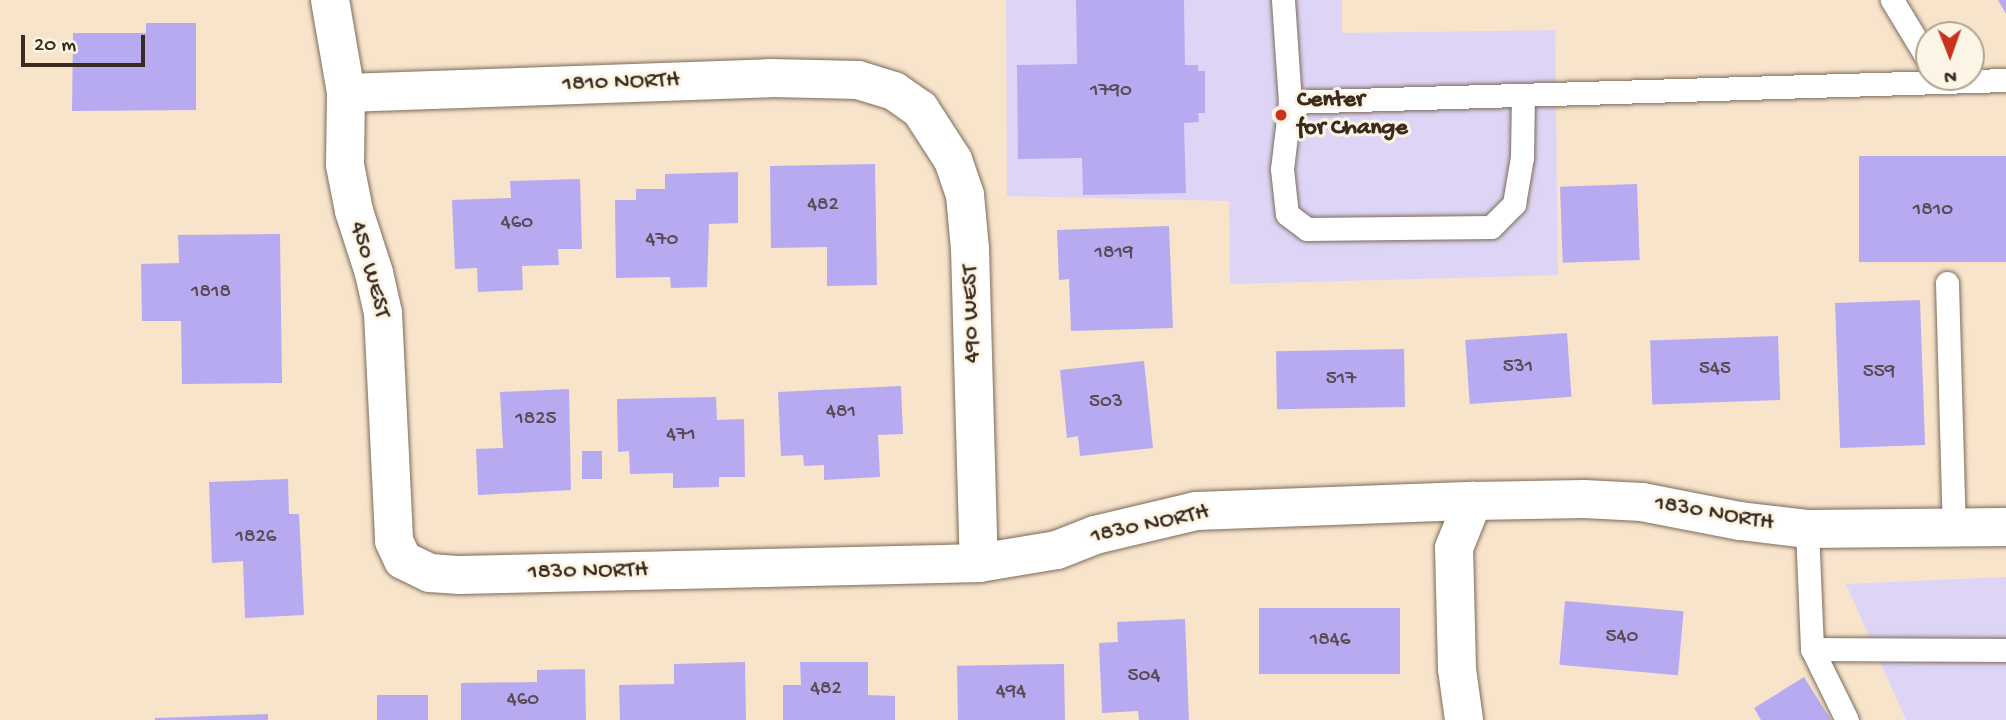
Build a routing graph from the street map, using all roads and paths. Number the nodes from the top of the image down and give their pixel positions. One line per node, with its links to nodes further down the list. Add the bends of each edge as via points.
1 (330, 0): 9 (street, 450 WEST)
2 (1283, 0): 11 (lane)
3 (1892, 0): 4 (lane)
4 (1915, 38)
5 (1985, 80): 6 (lane)
6 (2006, 80)
7 (1915, 81): 10 (lane)
8 (894, 91): 9 (street, 1810 NORTH, via 858,80 770,78); 18 (street, 490 WEST, via 933,126 953,160 965,195)
9 (346, 93): 17 (street, 450 WEST, via 345,165 374,273 386,344)
10 (1523, 95): 11 (lane); 11 (lane, via 1522,157 1514,204 1492,227 1307,229 1287,214 1282,169)
11 (1290, 102)
12 (1947, 283): 16 (lane)
13 (1473, 501): 15 (street, 1830 NORTH, via 1642,502 1740,521); 18 (street, 1830 NORTH, via 1196,511 1095,535 1057,550); 21 (street, via 1454,548 1457,669)
14 (2006, 527): 16 (street, 1830 NORTH)
15 (1807, 528): 16 (street, 1830 NORTH); 19 (lane)
16 (1954, 529)
17 (394, 541): 18 (street, 1830 NORTH, via 411,566 460,575)
18 (978, 563)
19 (1812, 649): 20 (lane); 22 (lane)
20 (2006, 650)
21 (1464, 720)
22 (1847, 720)

